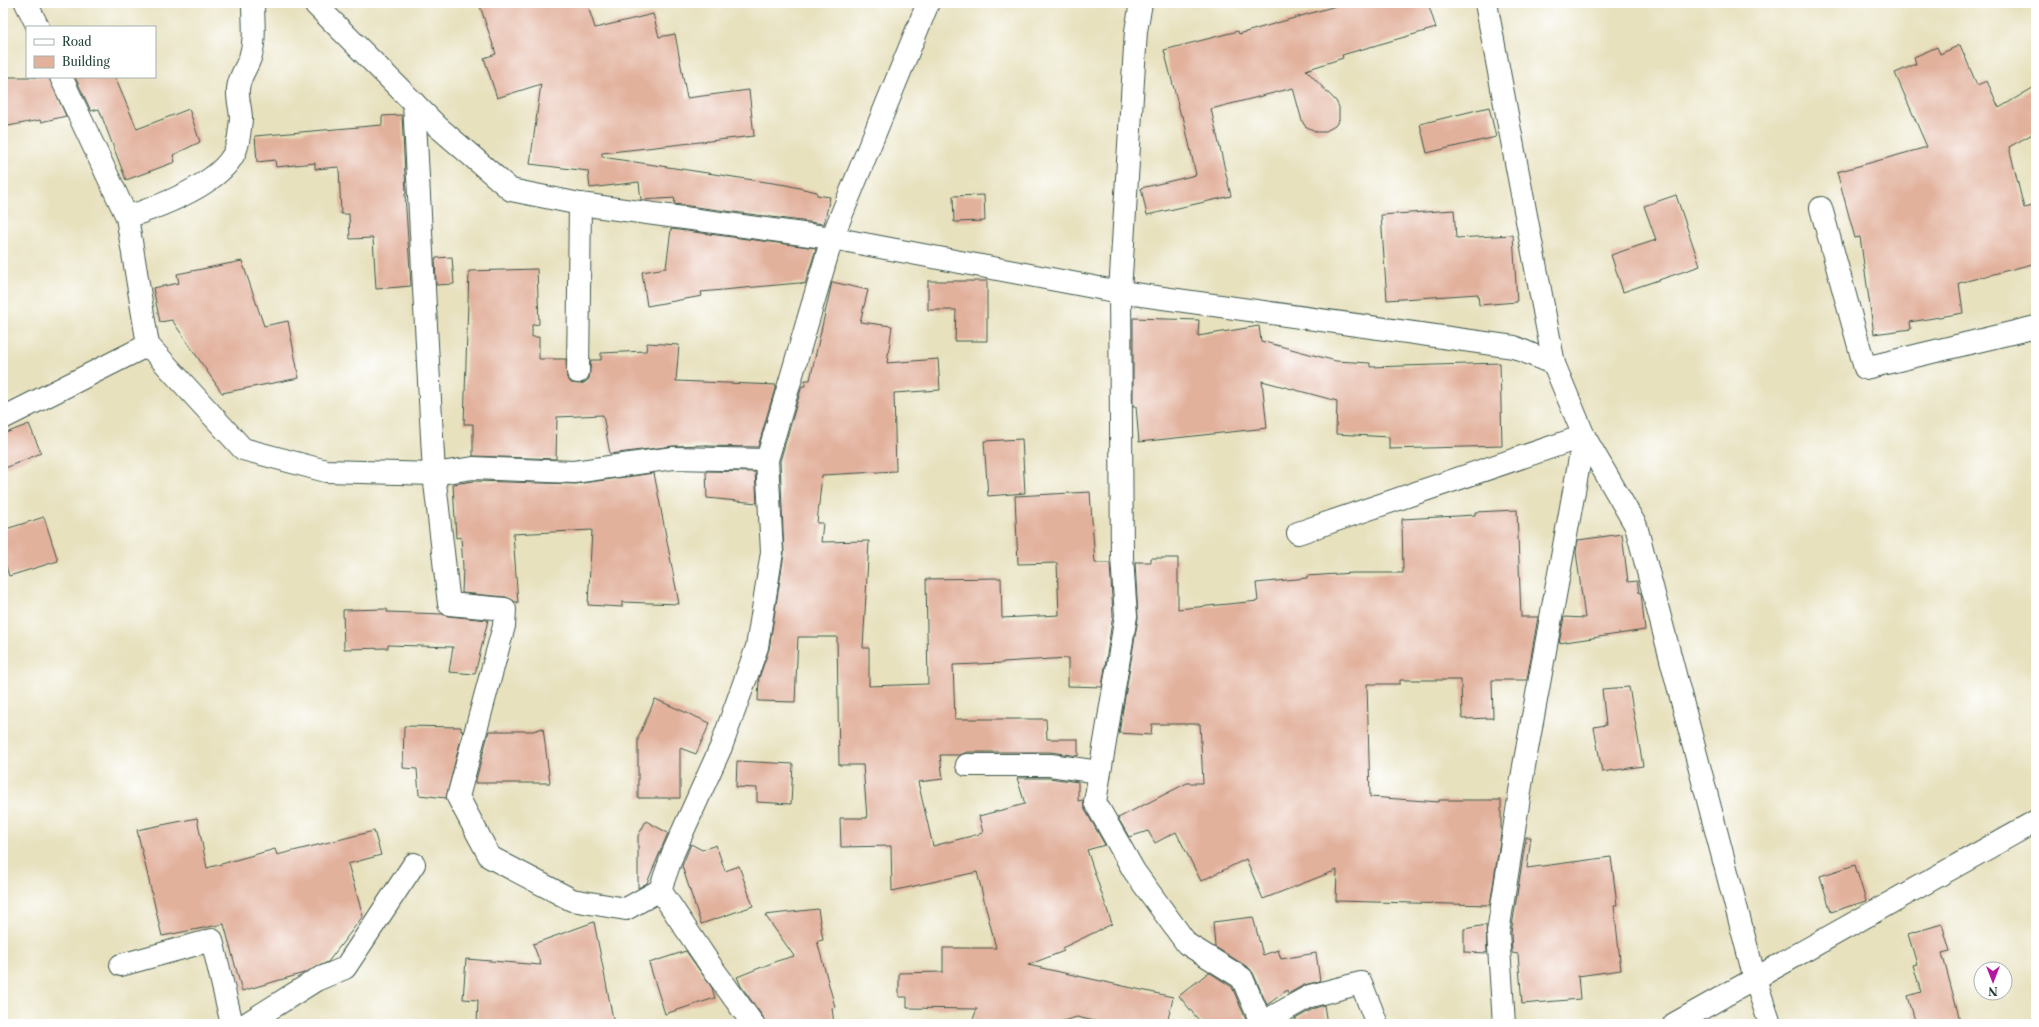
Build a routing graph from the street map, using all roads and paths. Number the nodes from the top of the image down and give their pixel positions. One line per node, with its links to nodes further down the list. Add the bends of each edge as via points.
1 (26, 3): 7 (street)
2 (253, 3): 12 (street, via 254,45 237,90 241,119 236,150 223,168 200,185 157,208)
3 (928, 3): 13 (street)
4 (1141, 3): 14 (street, via 1136,38)
5 (1486, 3): 17 (street)
6 (323, 5): 9 (street)
7 (38, 26)
8 (61, 78): 12 (street)
9 (414, 103): 10 (street, via 438,127 512,190); 22 (street)
10 (580, 204): 13 (street); 18 (street)
11 (1821, 208): 15 (street, via 1865,368)
12 (127, 216): 16 (street)
13 (832, 238): 14 (street); 21 (street)
14 (1120, 292): 17 (street, via 1514,347); 25 (street, via 1122,557 1126,616)
15 (2036, 327)
16 (148, 345): 19 (street); 22 (street, via 243,449 326,471)
17 (1554, 364): 20 (street)
18 (578, 372)
19 (3, 418)
20 (1584, 436): 23 (street); 30 (street, via 1636,526); 36 (street, via 1524,766 1498,932)
21 (767, 460): 22 (street, via 673,458 574,472 473,468); 28 (street, via 772,552 757,647 721,747)
22 (434, 474): 28 (street, via 449,604 505,609 504,626 458,798 486,850 490,857 572,900 626,908)
23 (1298, 533)
24 (967, 765): 25 (street, via 1050,765)
25 (1099, 772): 31 (street, via 1094,802 1134,871 1187,944 1242,978)
26 (2036, 821): 30 (street)
27 (414, 864): 33 (street, via 345,968 316,980)
28 (660, 890): 34 (street)
29 (121, 965): 32 (street, via 212,940)
30 (1755, 979): 37 (street); 38 (street)
31 (1260, 1023): 35 (street, via 1310,996 1361,984)
32 (232, 1024)
33 (246, 1024)
34 (753, 1024)
35 (1377, 1024)
36 (1504, 1024)
37 (1674, 1024)
38 (1770, 1024)

